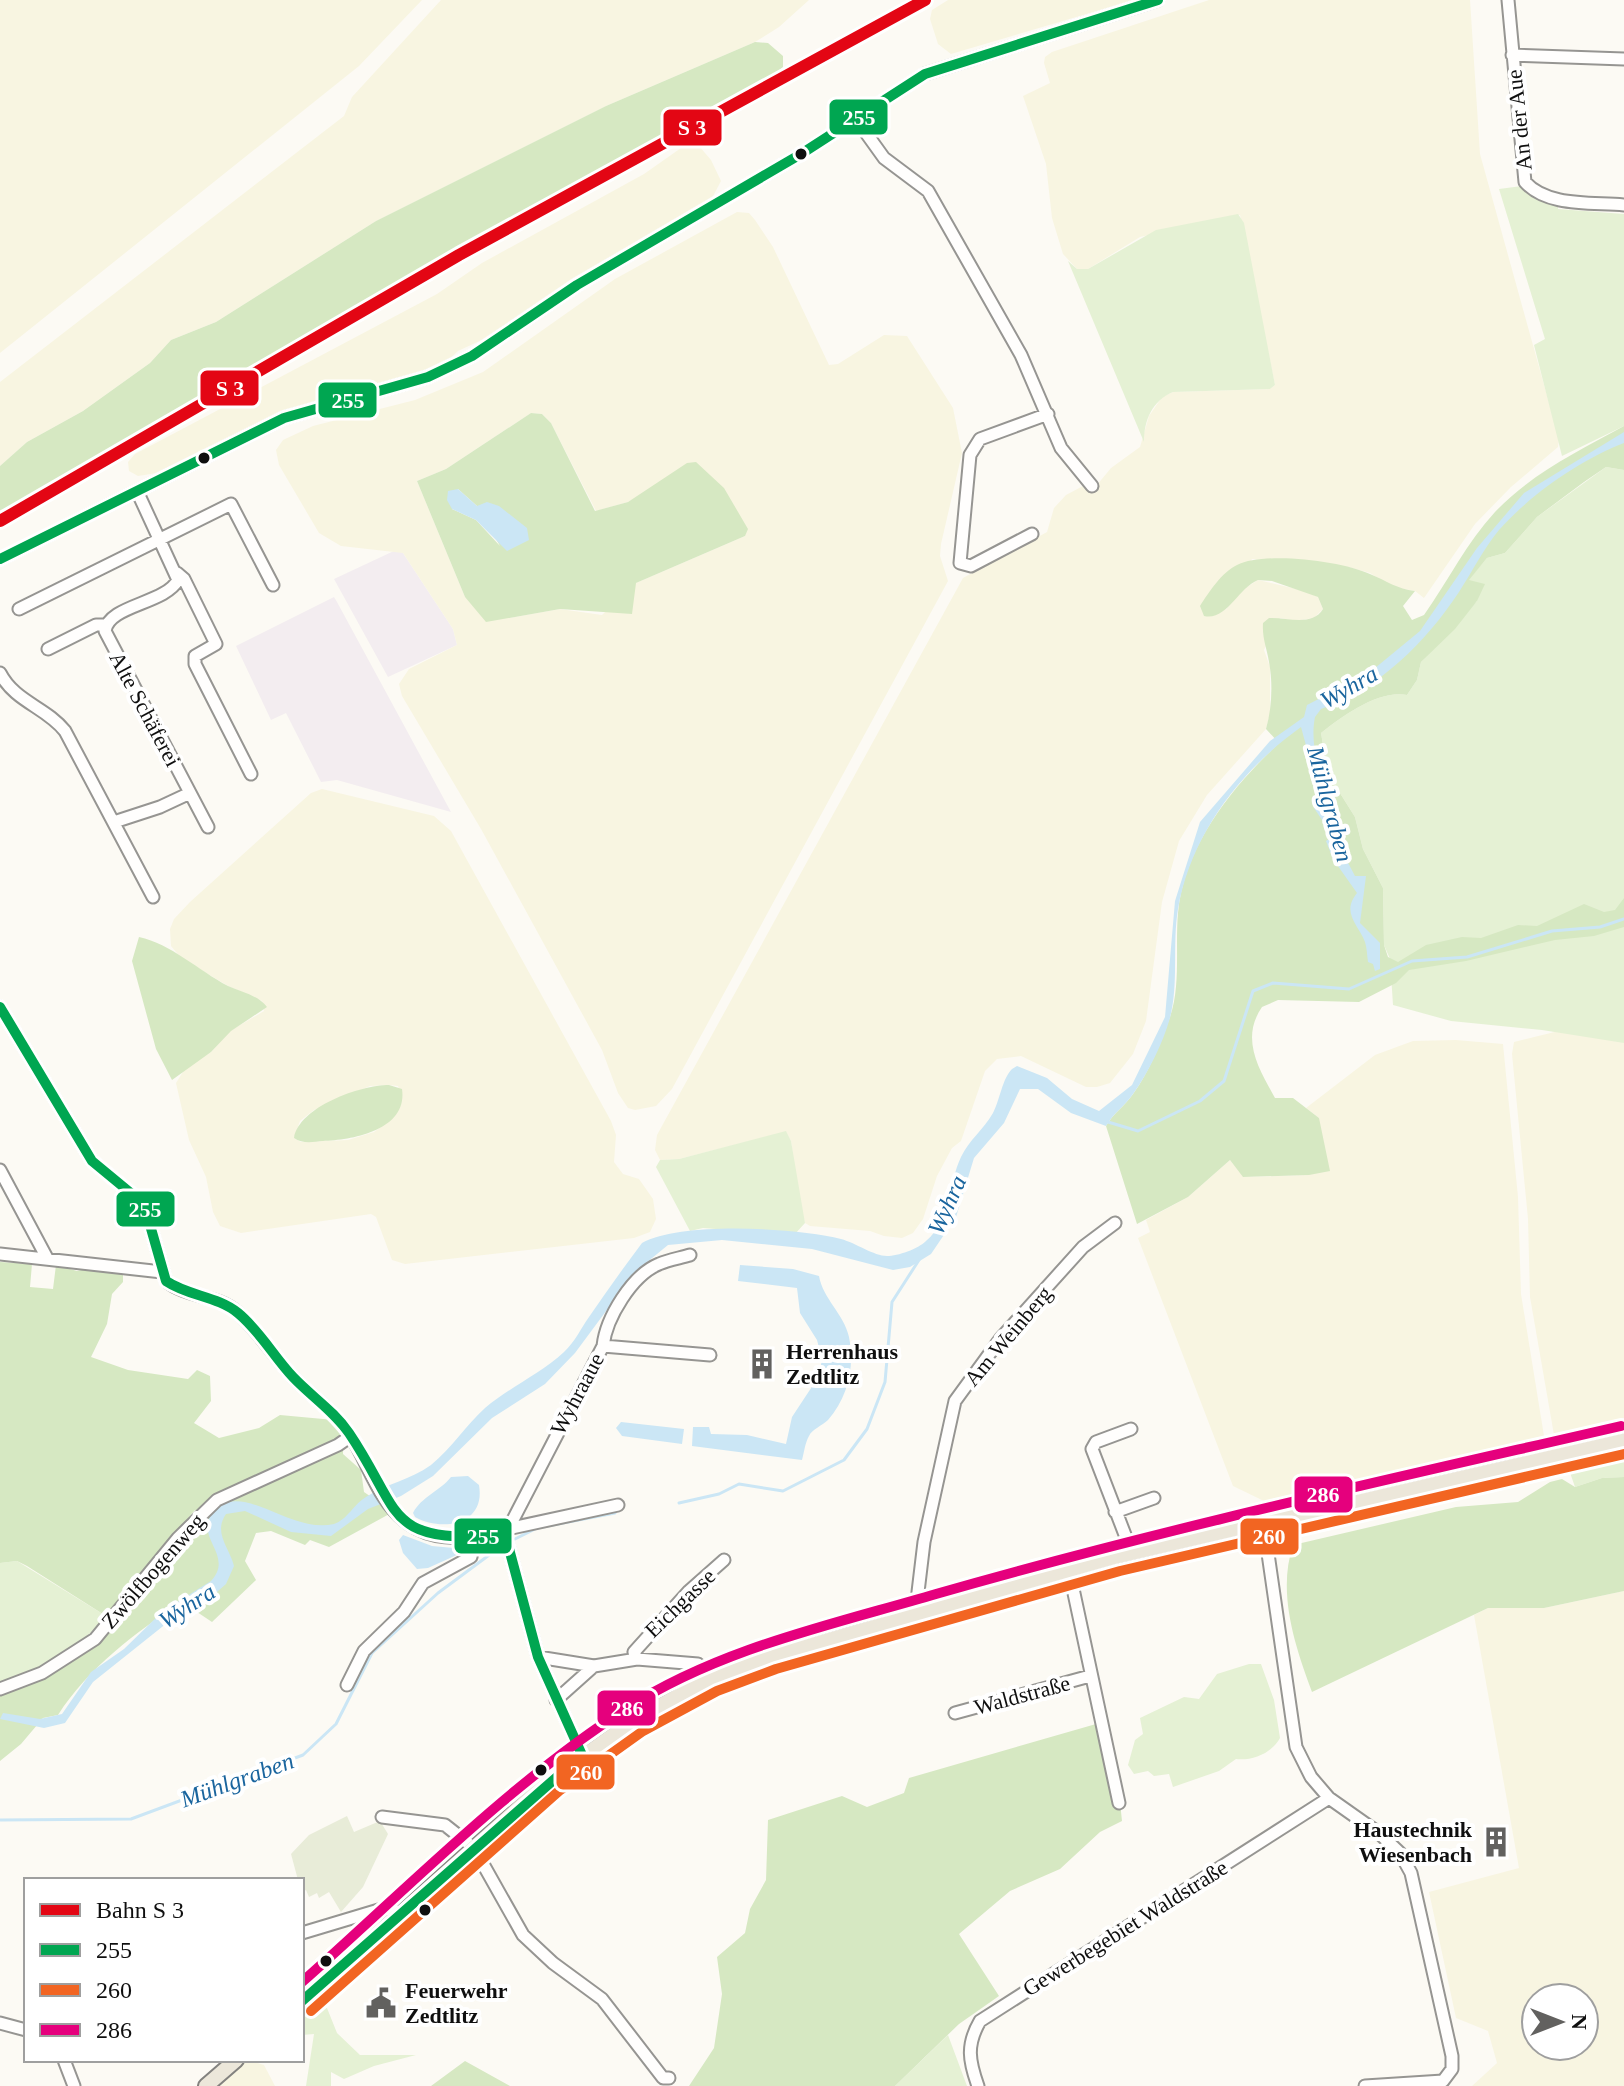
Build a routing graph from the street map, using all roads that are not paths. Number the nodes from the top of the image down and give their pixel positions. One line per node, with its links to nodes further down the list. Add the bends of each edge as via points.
1 (1158, 0): 5 (street, via 935,69)
2 (1508, 0): 3 (street, An der Aue)
3 (1512, 55): 4 (street); 6 (street, An der Aue, via 1525,182 1547,198)
4 (1624, 59)
5 (856, 119): 7 (street, via 884,158 928,191 1021,355); 9 (street, via 441,371 303,411)
6 (1624, 205)
7 (1048, 414): 8 (street, via 1061,448); 10 (street, via 980,439 970,455 960,563 971,566)
8 (1092, 486)
9 (137, 491): 11 (street); 12 (street)
10 (1032, 534)
11 (160, 537): 13 (street); 14 (street, via 231,504); 15 (street)
12 (0, 559)
13 (176, 572): 16 (street, Alte Schäferei, via 178,580 169,590); 19 (street, via 216,644 195,656 195,664)
14 (273, 585)
15 (19, 609)
16 (106, 625): 17 (street, Alte Schäferei); 20 (street, Alte Schäferei, via 107,638)
17 (48, 649)
18 (0, 673): 21 (street, via 10,690 60,725)
19 (251, 774)
20 (190, 793): 21 (street, Alte Schäferei); 22 (street, Alte Schäferei)
21 (114, 822): 23 (street)
22 (208, 827)
23 (153, 897)
24 (0, 1007): 30 (street, via 92,1161 144,1204)
25 (0, 1170): 29 (street)
26 (1115, 1223): 45 (street, Am Weinberg, via 1083,1247 1001,1338 955,1401 924,1542 918,1592)
27 (0, 1254): 29 (street)
28 (690, 1255): 31 (street, via 645,1273 605,1328)
29 (47, 1258): 30 (street)
30 (162, 1272): 34 (street, via 174,1288 217,1300 237,1312)
31 (603, 1346): 32 (street, Wyhraaue); 40 (street, Wyhraaue)
32 (710, 1355)
33 (1131, 1429): 38 (street, via 1096,1442 1092,1449)
34 (351, 1436): 41 (street, via 378,1488 418,1530); 52 (street, Zwölfbogenweg, via 217,1500 178,1538 95,1639 51,1668)
35 (1624, 1440): 39 (main road)
36 (1154, 1498): 38 (street)
37 (618, 1505): 40 (street)
38 (1115, 1512): 42 (street)
39 (1264, 1526): 42 (main road); 56 (street, via 1296,1747)
40 (505, 1534): 41 (street); 46 (street)
41 (474, 1538): 51 (street, via 471,1557 423,1583 404,1612 364,1651)
42 (1132, 1553): 44 (main road)
43 (724, 1560): 47 (street, Eichgasse, via 635,1647)
44 (1069, 1570): 45 (main road); 49 (street, Waldstraße)
45 (922, 1612): 50 (main road)
46 (538, 1657): 48 (street); 53 (street)
47 (637, 1659): 48 (street); 50 (street, Eichgasse, via 698,1664)
48 (594, 1666): 53 (street)
49 (1090, 1676): 54 (street, Waldstraße); 57 (street, Waldstraße)
50 (711, 1678): 55 (main road)
51 (347, 1685)
52 (0, 1689)
53 (556, 1700): 55 (street)
54 (955, 1713)
55 (582, 1755): 59 (main road)
56 (1329, 1798): 70 (street, Gewerbegebiet Waldstraße, via 980,2021 969,2052); 71 (street, via 1380,1834 1411,1873 1452,2056 1452,2069 1443,2081)
57 (1119, 1803)
58 (382, 1817): 59 (street, via 445,1825)
59 (474, 1848): 60 (main road); 67 (street, via 523,1935 602,1999)
60 (399, 1915): 61 (street, via 382,1909); 62 (main road)
61 (304, 1932)
62 (304, 1999)
63 (0, 2023): 64 (street)
64 (24, 2029)
65 (65, 2062): 68 (street)
66 (234, 2062): 69 (main road)
67 (664, 2081)
68 (74, 2086)
69 (206, 2086)
70 (978, 2086)
71 (1365, 2086)

